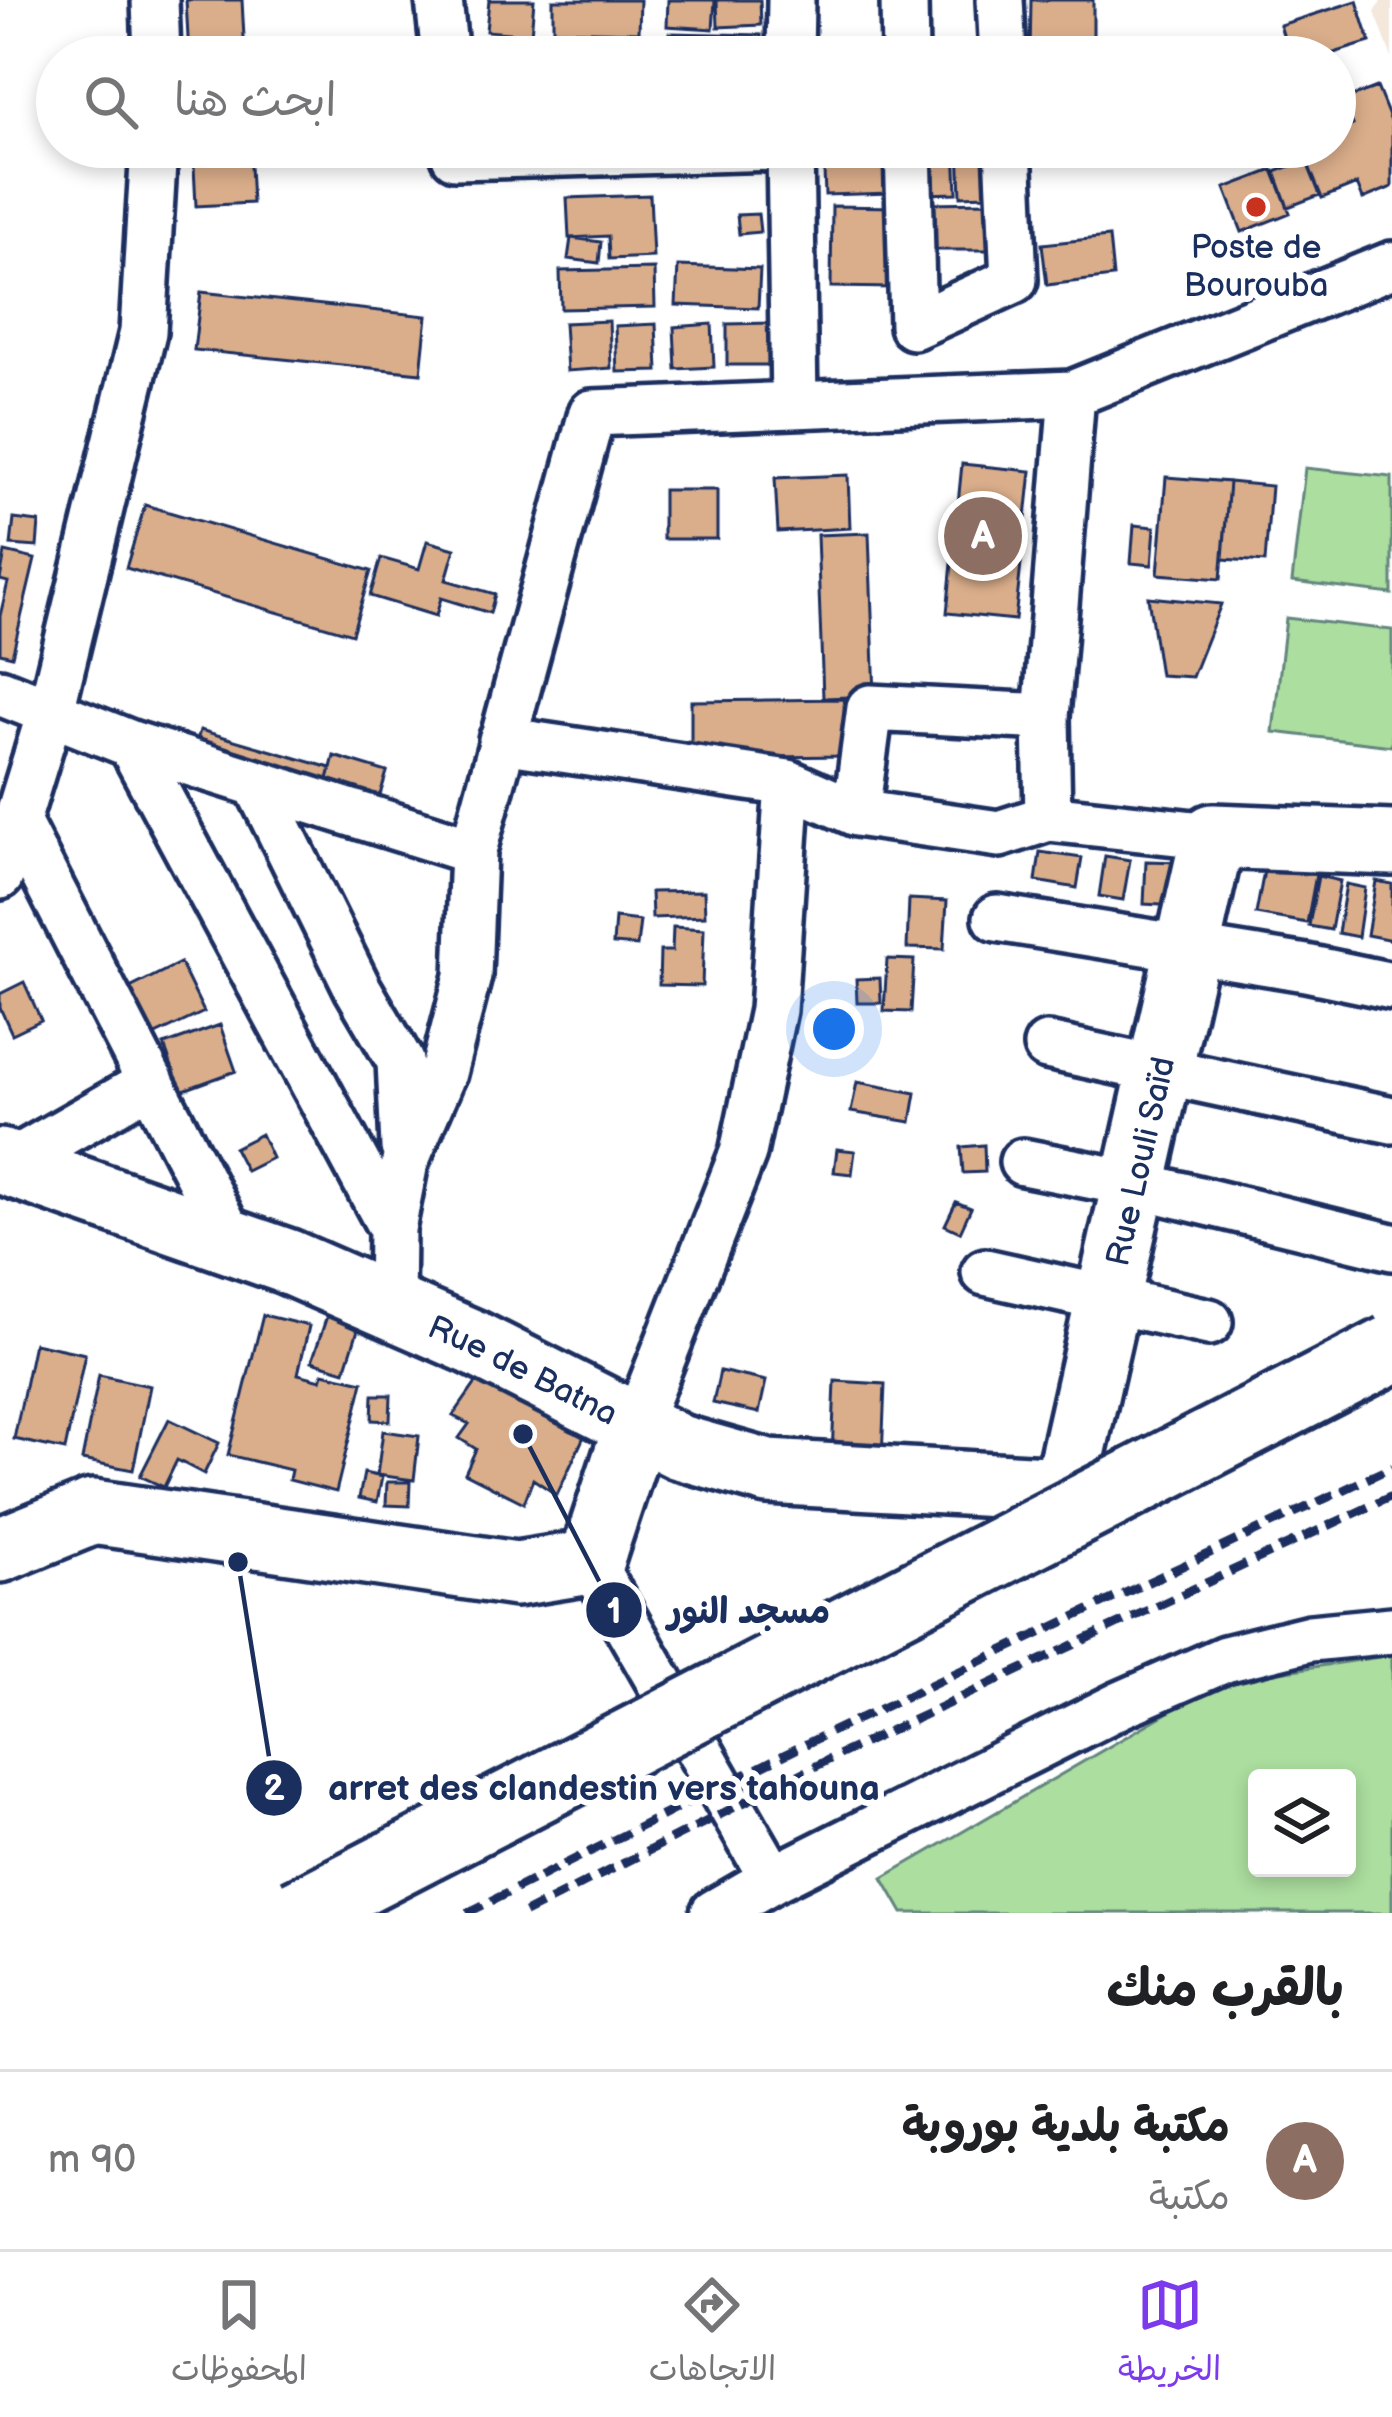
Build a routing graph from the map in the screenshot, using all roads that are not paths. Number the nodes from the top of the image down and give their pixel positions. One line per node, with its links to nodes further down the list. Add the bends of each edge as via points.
1 (155, 0): 6 (street)
2 (439, 0): 7 (street)
3 (790, 0): 8 (street)
4 (904, 0): 9 (street)
5 (1000, 0): 10 (street)
6 (157, 36)
7 (443, 36)
8 (790, 36)
9 (905, 36)
10 (1002, 36)
11 (153, 168): 19 (street, via 142,332)
12 (786, 168): 17 (street)
13 (909, 168): 14 (street, via 913,326 1014,280)
14 (1009, 168)
15 (1392, 265): 16 (street)
16 (1072, 394): 17 (street); 20 (street)
17 (794, 403): 21 (street, via 592,413)
18 (0, 692): 19 (street)
19 (51, 710): 22 (street); 27 (street)
20 (1046, 717): 25 (street, via 870,708); 26 (street)
21 (502, 740): 23 (street); 30 (street)
22 (131, 743): 24 (street); 43 (street)
23 (788, 783): 25 (street); 51 (street, via 773,1010 743,1154)
24 (257, 784): 30 (street); 40 (street, via 400,1061)
25 (856, 813): 26 (street, via 999,834)
26 (1048, 818): 28 (street)
27 (18, 824): 31 (street); 37 (street)
28 (1213, 836): 29 (street); 33 (street, Rue Louli Saïd)
29 (1392, 843)
30 (473, 851): 40 (street, via 468,976 442,1073)
31 (0, 876)
32 (998, 917): 33 (street)
33 (1187, 951): 34 (street); 36 (street, Rue Louli Saïd)
34 (1392, 986)
35 (1047, 1046): 36 (street)
36 (1160, 1071): 38 (street); 42 (street, Rue Louli Saïd)
37 (151, 1082): 39 (street); 44 (street)
38 (1392, 1120)
39 (4, 1162): 44 (street, Rue de Batna)
40 (404, 1162): 43 (street)
41 (1023, 1162): 42 (street)
42 (1134, 1184): 45 (street); 47 (street, Rue Louli Saïd)
43 (392, 1229): 48 (street)
44 (234, 1245): 48 (street, Rue de Batna)
45 (1392, 1247)
46 (985, 1272): 47 (street)
47 (1108, 1297): 49 (street); 52 (street, Rue Louli Saïd)
48 (391, 1307): 51 (street, Rue de Batna)
49 (1209, 1322)
50 (1392, 1349): 57 (main road, bridge)
51 (636, 1426): 52 (street, Rue de Batna, via 768,1472); 54 (street)
52 (1064, 1489)
53 (0, 1550): 54 (street, via 93,1513 515,1574)
54 (591, 1562): 56 (street)
55 (1392, 1630): 56 (street, via 1310,1638 1225,1659)
56 (773, 1879): 58 (street)
57 (298, 1913)
58 (714, 1913)

